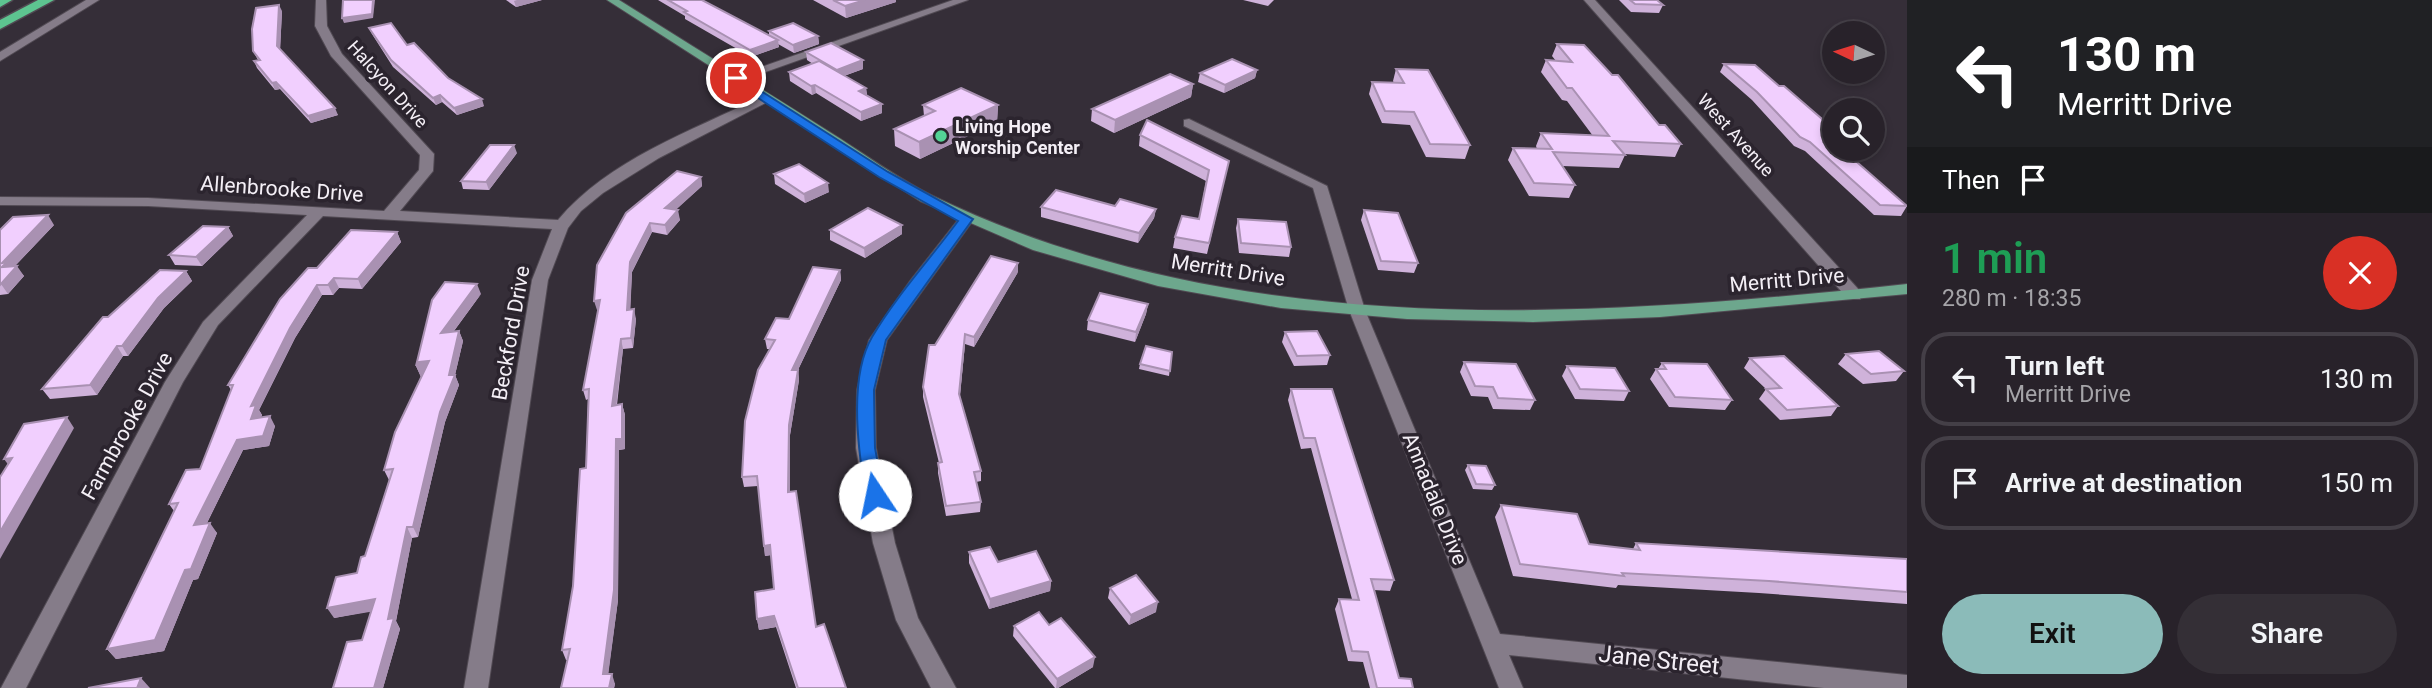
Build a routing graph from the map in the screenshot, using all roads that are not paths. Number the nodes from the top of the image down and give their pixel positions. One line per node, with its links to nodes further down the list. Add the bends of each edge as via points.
1 (6, 0): 8 (highway)
2 (48, 0): 9 (highway)
3 (94, 0): 10 (street)
4 (321, 0): 16 (street, Halcyon Drive, via 321,26 337,56 427,154 426,171)
5 (612, 0): 11 (main road, Merritt Drive)
6 (963, 0): 11 (street)
7 (1589, 0): 20 (street, West Avenue)
8 (0, 3)
9 (0, 25)
10 (0, 57)
11 (736, 78): 12 (main road, Merritt Drive)
12 (765, 100): 17 (main road, Merritt Drive, via 884,175); 18 (street, Beckford Drive, via 612,181)
13 (1189, 124): 21 (street, Annadale Drive, via 1320,186)
14 (4, 204): 15 (street, Allenbrooke Drive, via 148,202)
15 (318, 214): 16 (street, Allenbrooke Drive); 24 (street, Farmbrooke Drive, via 206,332 174,382)
16 (387, 217): 18 (street, Allenbrooke Drive)
17 (966, 219): 21 (main road, Merritt Drive, via 1125,274); 26 (street, via 878,340 866,390 866,448 884,543 907,620)
18 (562, 225): 25 (street, Beckford Drive, via 540,281)
19 (1907, 289): 20 (main road, Merritt Drive)
20 (1854, 295): 21 (main road, Merritt Drive, via 1695,310 1539,316)
21 (1357, 310): 22 (street, Annadale Drive)
22 (1494, 643): 23 (street, Jane Street); 27 (street, Annadale Drive)
23 (1907, 686)
24 (13, 688)
25 (476, 688)
26 (944, 688)
27 (1511, 688)

